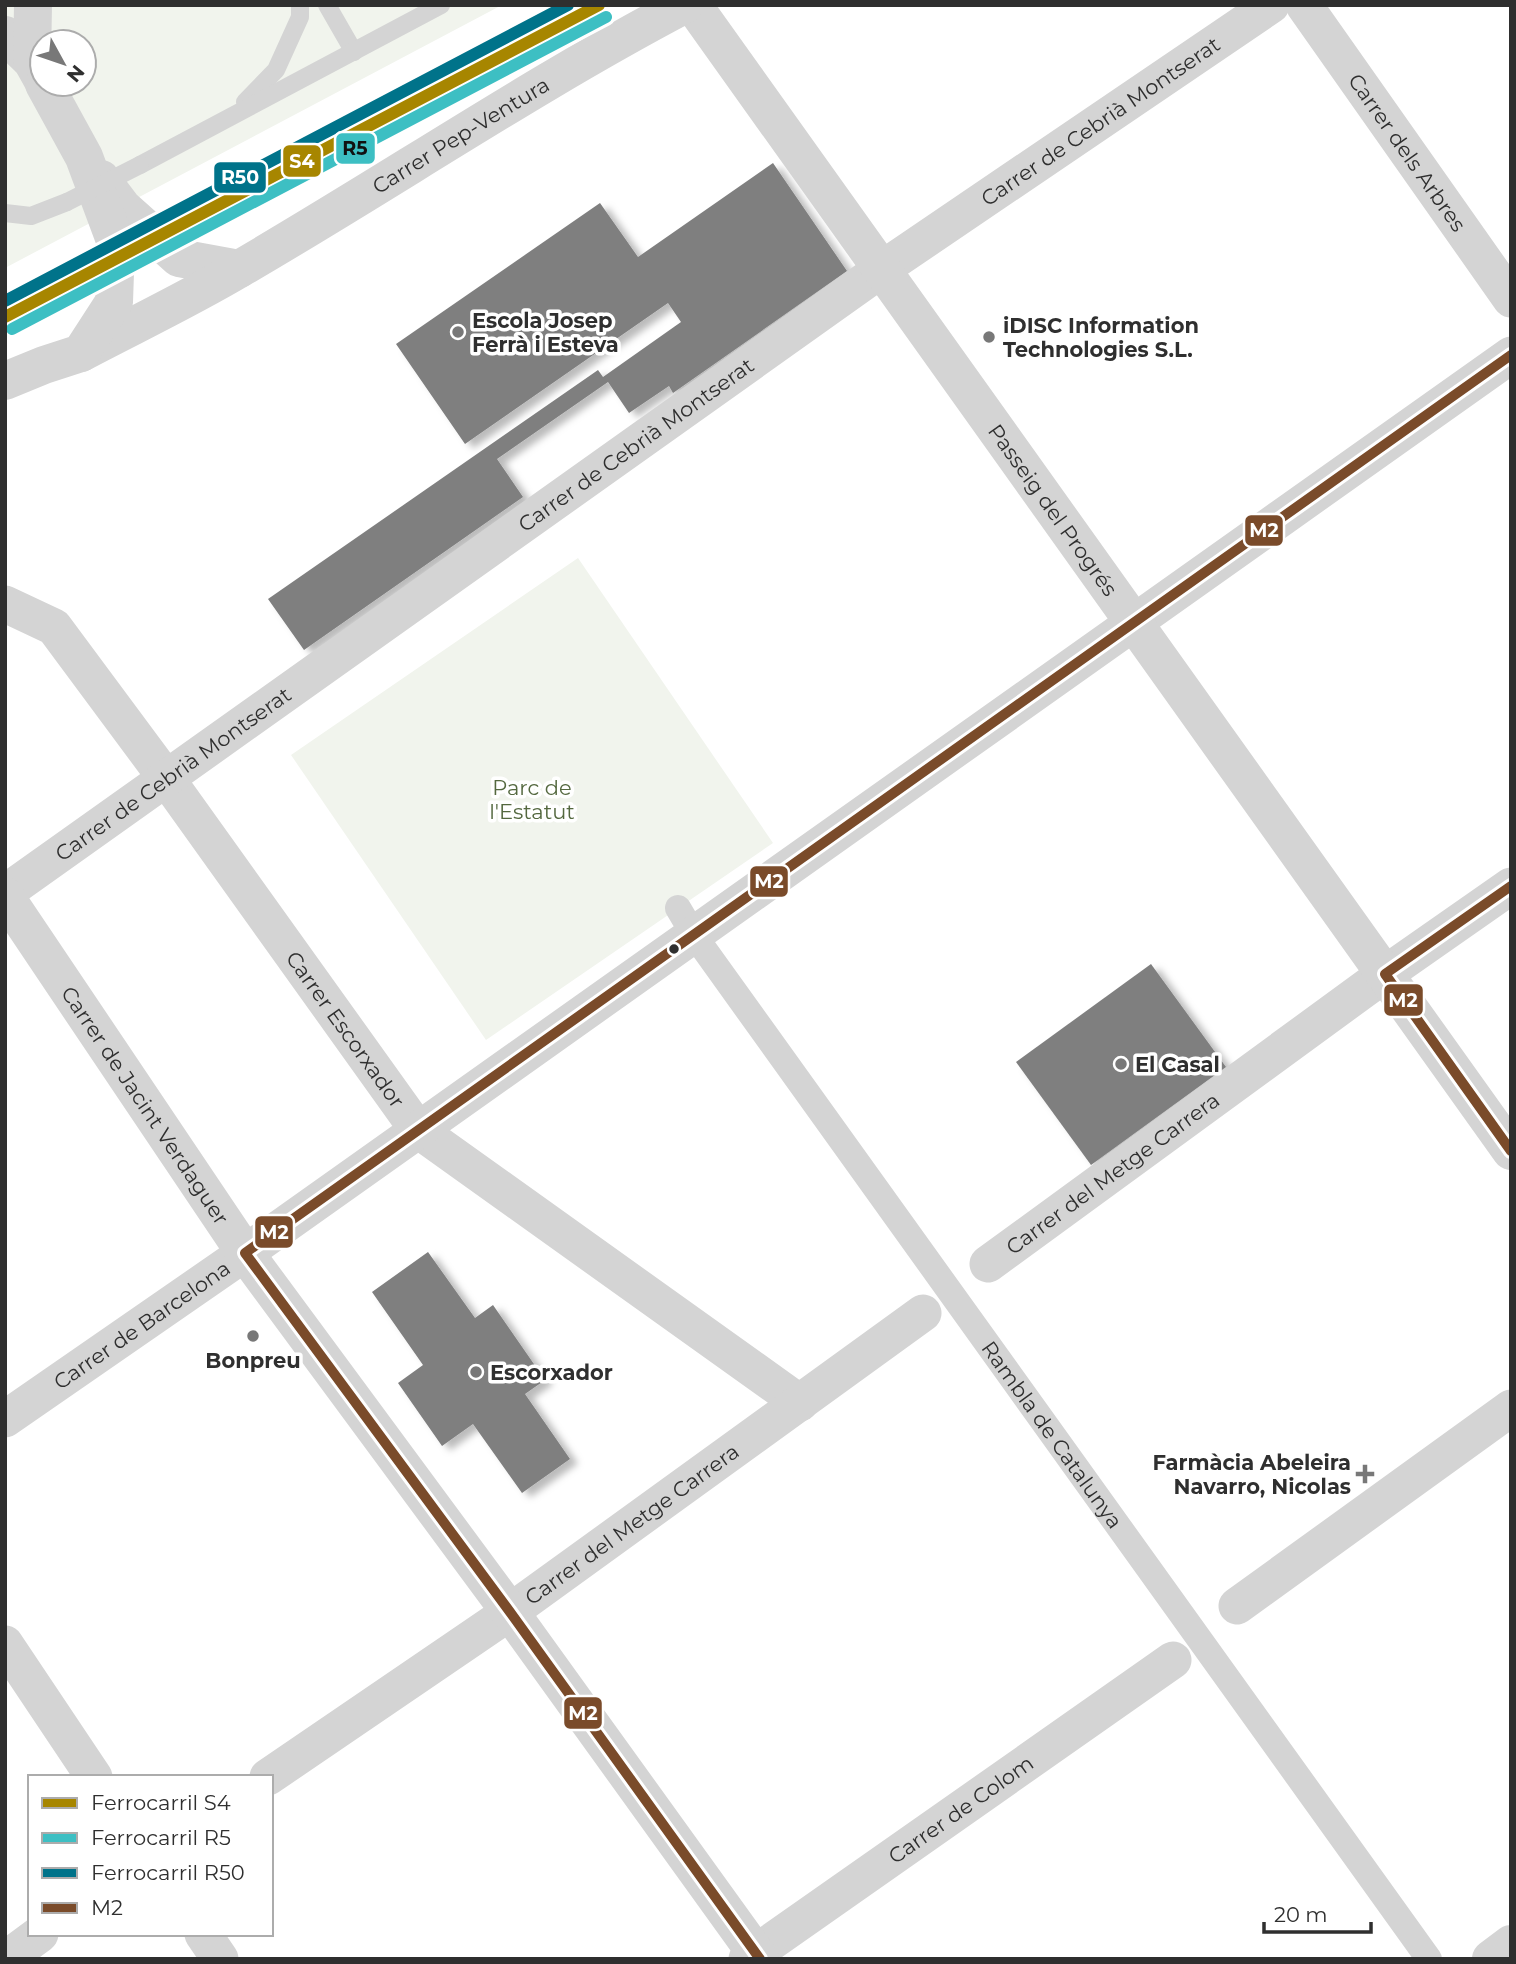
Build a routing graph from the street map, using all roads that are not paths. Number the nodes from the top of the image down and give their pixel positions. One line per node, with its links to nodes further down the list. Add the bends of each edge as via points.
1 (33, 5): 9 (street)
2 (300, 5): 12 (lane, via 300,18 276,70)
3 (327, 5): 10 (lane)
4 (439, 5): 10 (lane)
5 (684, 5): 15 (street, Carrer Pep-Ventura)
6 (693, 5): 16 (street, Passeig del Progrés)
7 (1271, 5): 16 (street, Carrer de Cebrià Montserat)
8 (1304, 5): 17 (street, Carrer dels Arbres)
9 (32, 28)
10 (354, 52): 12 (lane)
11 (50, 98): 13 (street)
12 (235, 113): 14 (lane, bridge, via 66,202 31,216)
13 (84, 158): 15 (street, via 123,208 179,258); 18 (street, via 116,243 114,302)
14 (5, 213)
15 (239, 269): 18 (street, Carrer Pep-Ventura)
16 (881, 269): 22 (street, Passeig del Progrés); 23 (street, Carrer de Cebrià Montserat)
17 (1511, 299)
18 (81, 353): 20 (street, Carrer Pep-Ventura)
19 (1511, 355): 22 (street, Carrer de Barcelona)
20 (5, 381)
21 (5, 604): 23 (street, Carrer Escorxador, via 54,627)
22 (1133, 621): 26 (street, Carrer de Barcelona); 27 (street, Passeig del Progrés)
23 (166, 778): 25 (street, Carrer de Cebrià Montserat); 28 (street, Carrer Escorxador)
24 (1511, 886): 27 (street, Carrer del Metge Carrera)
25 (5, 894): 30 (street, Carrer de Jacint Verdaguer)
26 (686, 921): 28 (street, Carrer de Barcelona); 48 (street, Rambla de Catalunya)
27 (1385, 975): 29 (street, Passeig del Progrés); 31 (street, Carrer del Metge Carrera)
28 (418, 1130): 30 (street, Carrer de Barcelona); 33 (street, Carrer Escorxador)
29 (1511, 1151)
30 (245, 1253): 35 (street, Carrer de Barcelona); 37 (street, Carrer de Jacint Verdaguer)
31 (988, 1264)
32 (923, 1313): 33 (street, Carrer del Metge Carrera)
33 (800, 1403): 37 (street, Carrer del Metge Carrera)
34 (1511, 1408): 36 (street)
35 (5, 1419)
36 (1237, 1606)
37 (510, 1612): 41 (street, Carrer del Metge Carrera); 45 (street, Carrer de Jacint Verdaguer)
38 (5, 1644): 40 (street)
39 (1173, 1660): 45 (street, Carrer de Colom)
40 (93, 1775)
41 (271, 1775)
42 (37, 1936): 46 (street)
43 (203, 1936): 47 (street)
44 (1511, 1944): 49 (street)
45 (754, 1957)
46 (6, 1959)
47 (220, 1959)
48 (1429, 1959)
49 (1491, 1959)

